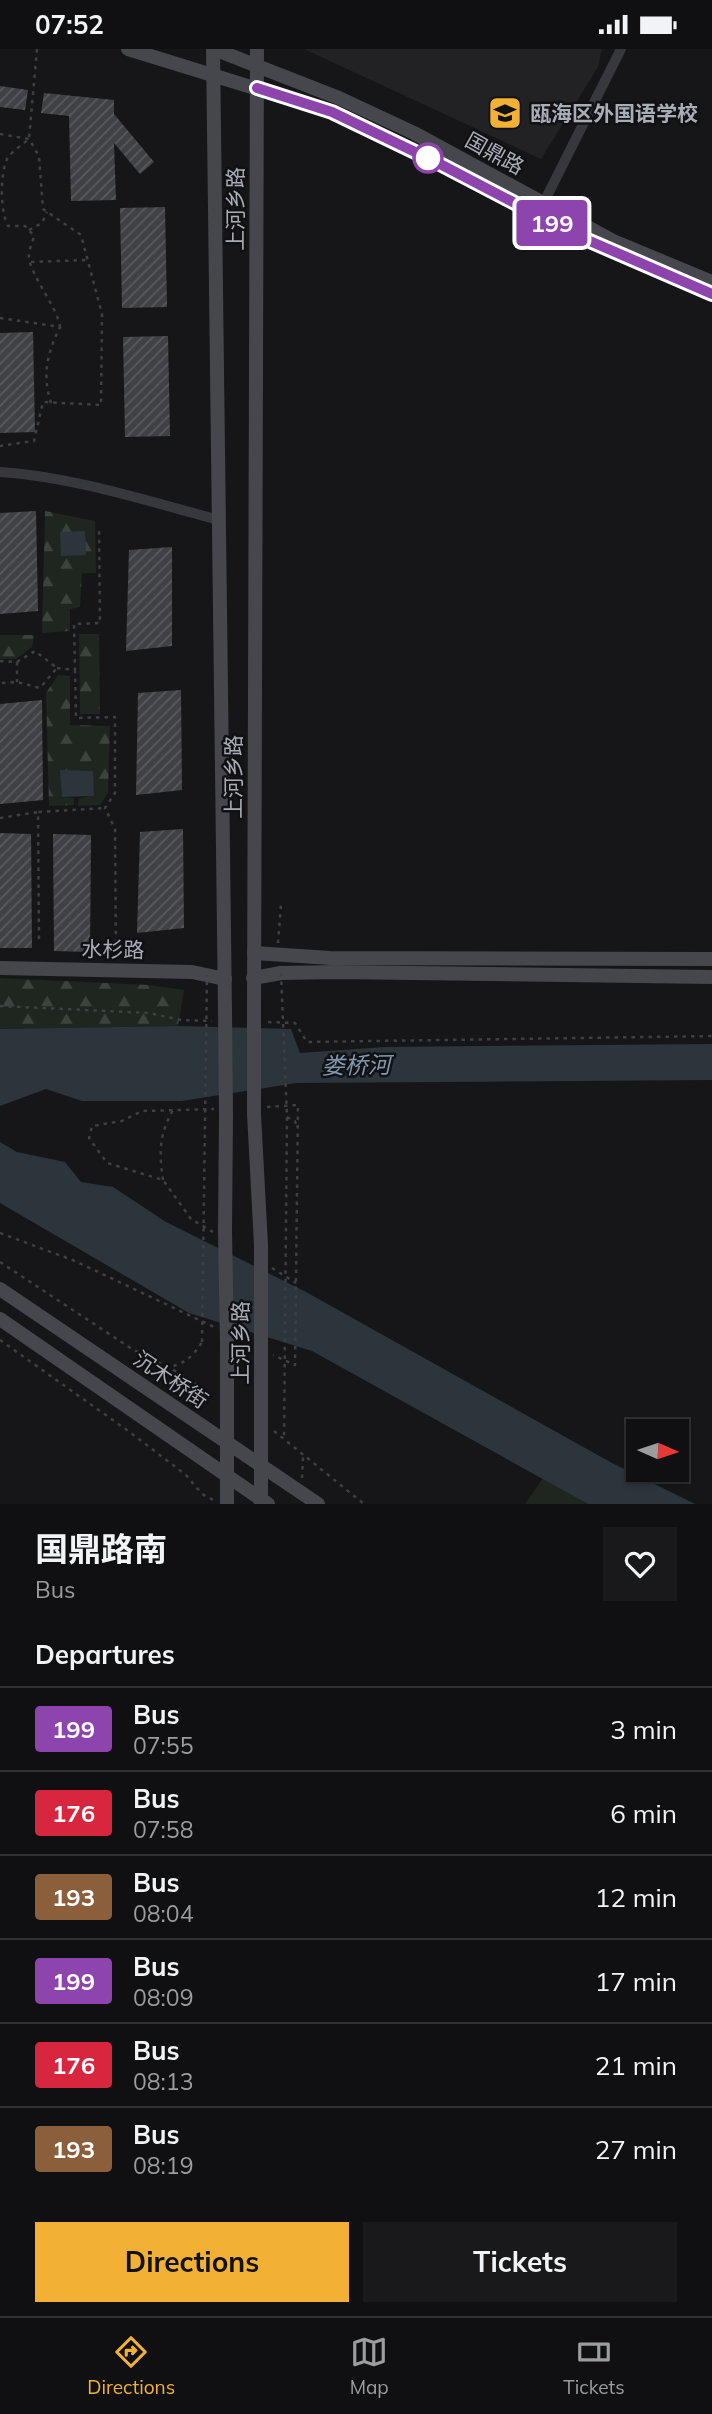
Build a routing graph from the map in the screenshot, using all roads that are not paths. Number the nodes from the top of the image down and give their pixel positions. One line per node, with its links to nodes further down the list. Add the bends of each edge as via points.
1 (128, 49): 6 (main road, 国鼎路)
2 (213, 49): 5 (main road, 国鼎路); 6 (main road, 上河乡路)
3 (257, 49): 5 (main road, 上河乡路)
4 (621, 49): 8 (street)
5 (257, 64): 7 (main road, 上河乡路); 8 (main road, 国鼎路, via 414,133)
6 (213, 76): 7 (main road, 国鼎路); 12 (main road, 上河乡路)
7 (257, 88): 10 (main road, 国鼎路, via 332,112 576,235); 13 (main road, 上河乡路)
8 (543, 204): 9 (main road, 国鼎路, via 613,241)
9 (712, 282)
10 (712, 294)
11 (0, 472): 12 (street, via 99,489)
12 (219, 520): 18 (main road, 上河乡路)
13 (254, 953): 14 (main road, via 330,958); 17 (main road, 上河乡路)
14 (712, 959)
15 (0, 968): 18 (main road, 水杉路, via 192,972)
16 (712, 977): 17 (main road, via 281,973)
17 (253, 978): 22 (main road, 上河乡路, bridge, via 266,1357)
18 (225, 979): 21 (main road, 上河乡路, bridge, via 220,1232)
19 (0, 1289): 21 (main road, 沉木桥街)
20 (0, 1319): 23 (main road)
21 (227, 1442): 22 (main road, 沉木桥街); 23 (main road, 上河乡路)
22 (261, 1466): 24 (main road, 上河乡路); 26 (main road, 沉木桥街)
23 (227, 1479): 24 (main road); 25 (main road, 上河乡路)
24 (263, 1502)
25 (228, 1504)
26 (318, 1504)

